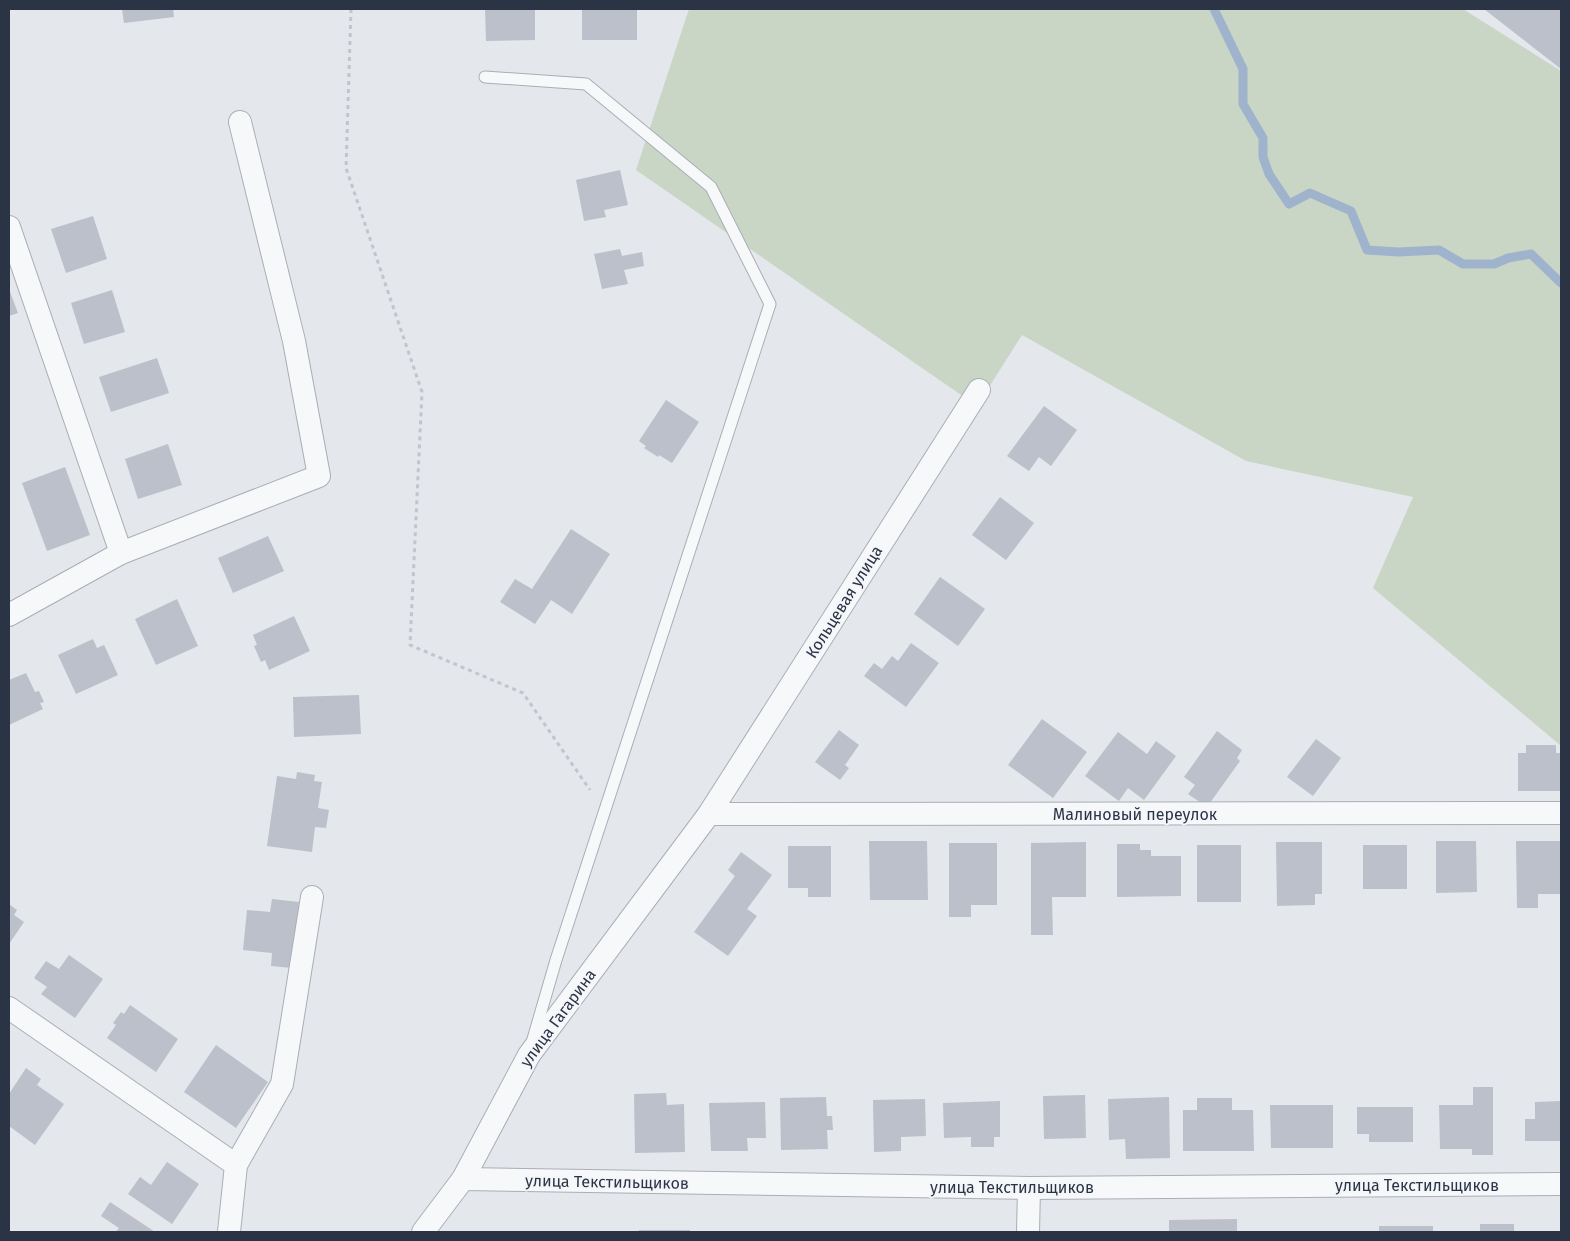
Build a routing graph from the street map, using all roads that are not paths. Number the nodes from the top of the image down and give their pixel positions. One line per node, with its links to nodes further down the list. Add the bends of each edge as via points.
1 (485, 77): 11 (lane, via 586,84 711,187 770,304 556,960)
2 (240, 122): 5 (street, via 294,341 319,476)
3 (9, 227): 5 (street)
4 (979, 390): 8 (street, Кольцевая улица)
5 (121, 553): 6 (street)
6 (9, 615)
7 (1561, 813): 8 (street, Малиновый переулок)
8 (710, 814): 11 (street, улица Гагарина)
9 (312, 897): 12 (street, via 282,1084)
10 (9, 1008): 12 (street)
11 (529, 1055): 13 (street, улица Гагарина)
12 (236, 1165): 16 (street)
13 (464, 1179): 15 (street, улица Текстильщиков); 17 (street, улица Гагарина)
14 (1561, 1184): 15 (street, улица Текстильщиков)
15 (1029, 1188): 18 (street)
16 (229, 1232)
17 (423, 1232)
18 (1028, 1232)

